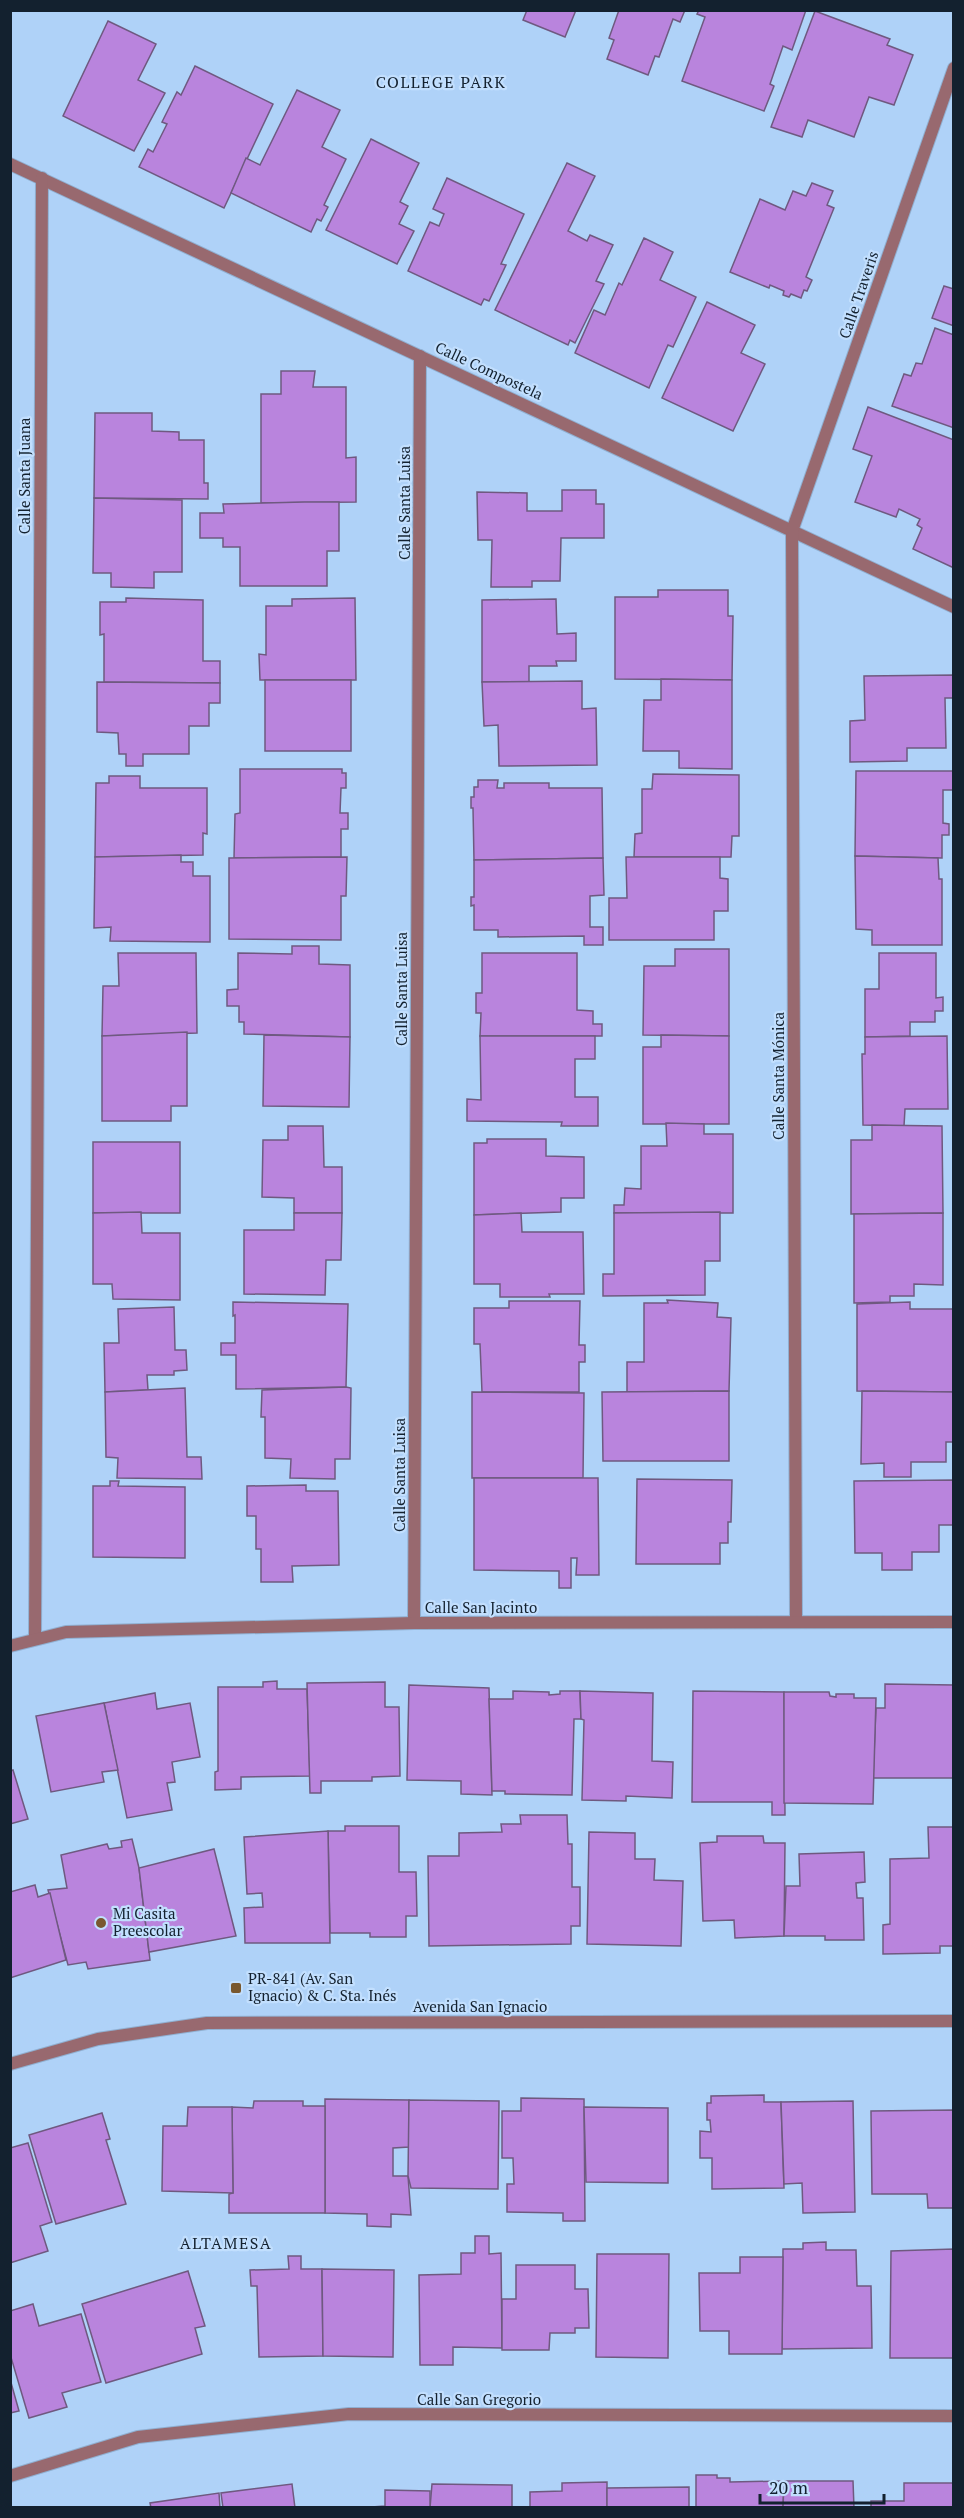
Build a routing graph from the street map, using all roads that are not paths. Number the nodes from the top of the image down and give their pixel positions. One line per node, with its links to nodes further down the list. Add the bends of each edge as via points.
1 (954, 68): 5 (street, Calle Traveris)
2 (10, 164): 3 (street, Calle Compostela)
3 (42, 178): 4 (street, Calle Compostela); 10 (street, Calle Santa Juana)
4 (420, 356): 5 (street, Calle Compostela); 9 (street, Calle Santa Luisa)
5 (792, 531): 6 (street, Calle Compostela); 7 (street, Calle Santa Mónica)
6 (954, 607)
7 (796, 1621): 8 (street, Calle San Jacinto); 9 (street, Calle San Jacinto)
8 (954, 1622)
9 (414, 1623): 10 (street, Calle San Jacinto, via 66,1632)
10 (35, 1639): 11 (street, Calle San Jacinto)
11 (10, 1646)
12 (954, 2021): 13 (street, Avenida San Ignacio, via 207,2023 98,2039)
13 (10, 2064)
14 (954, 2416): 15 (street, Calle San Gregorio, via 349,2414 138,2437)
15 (10, 2476)

